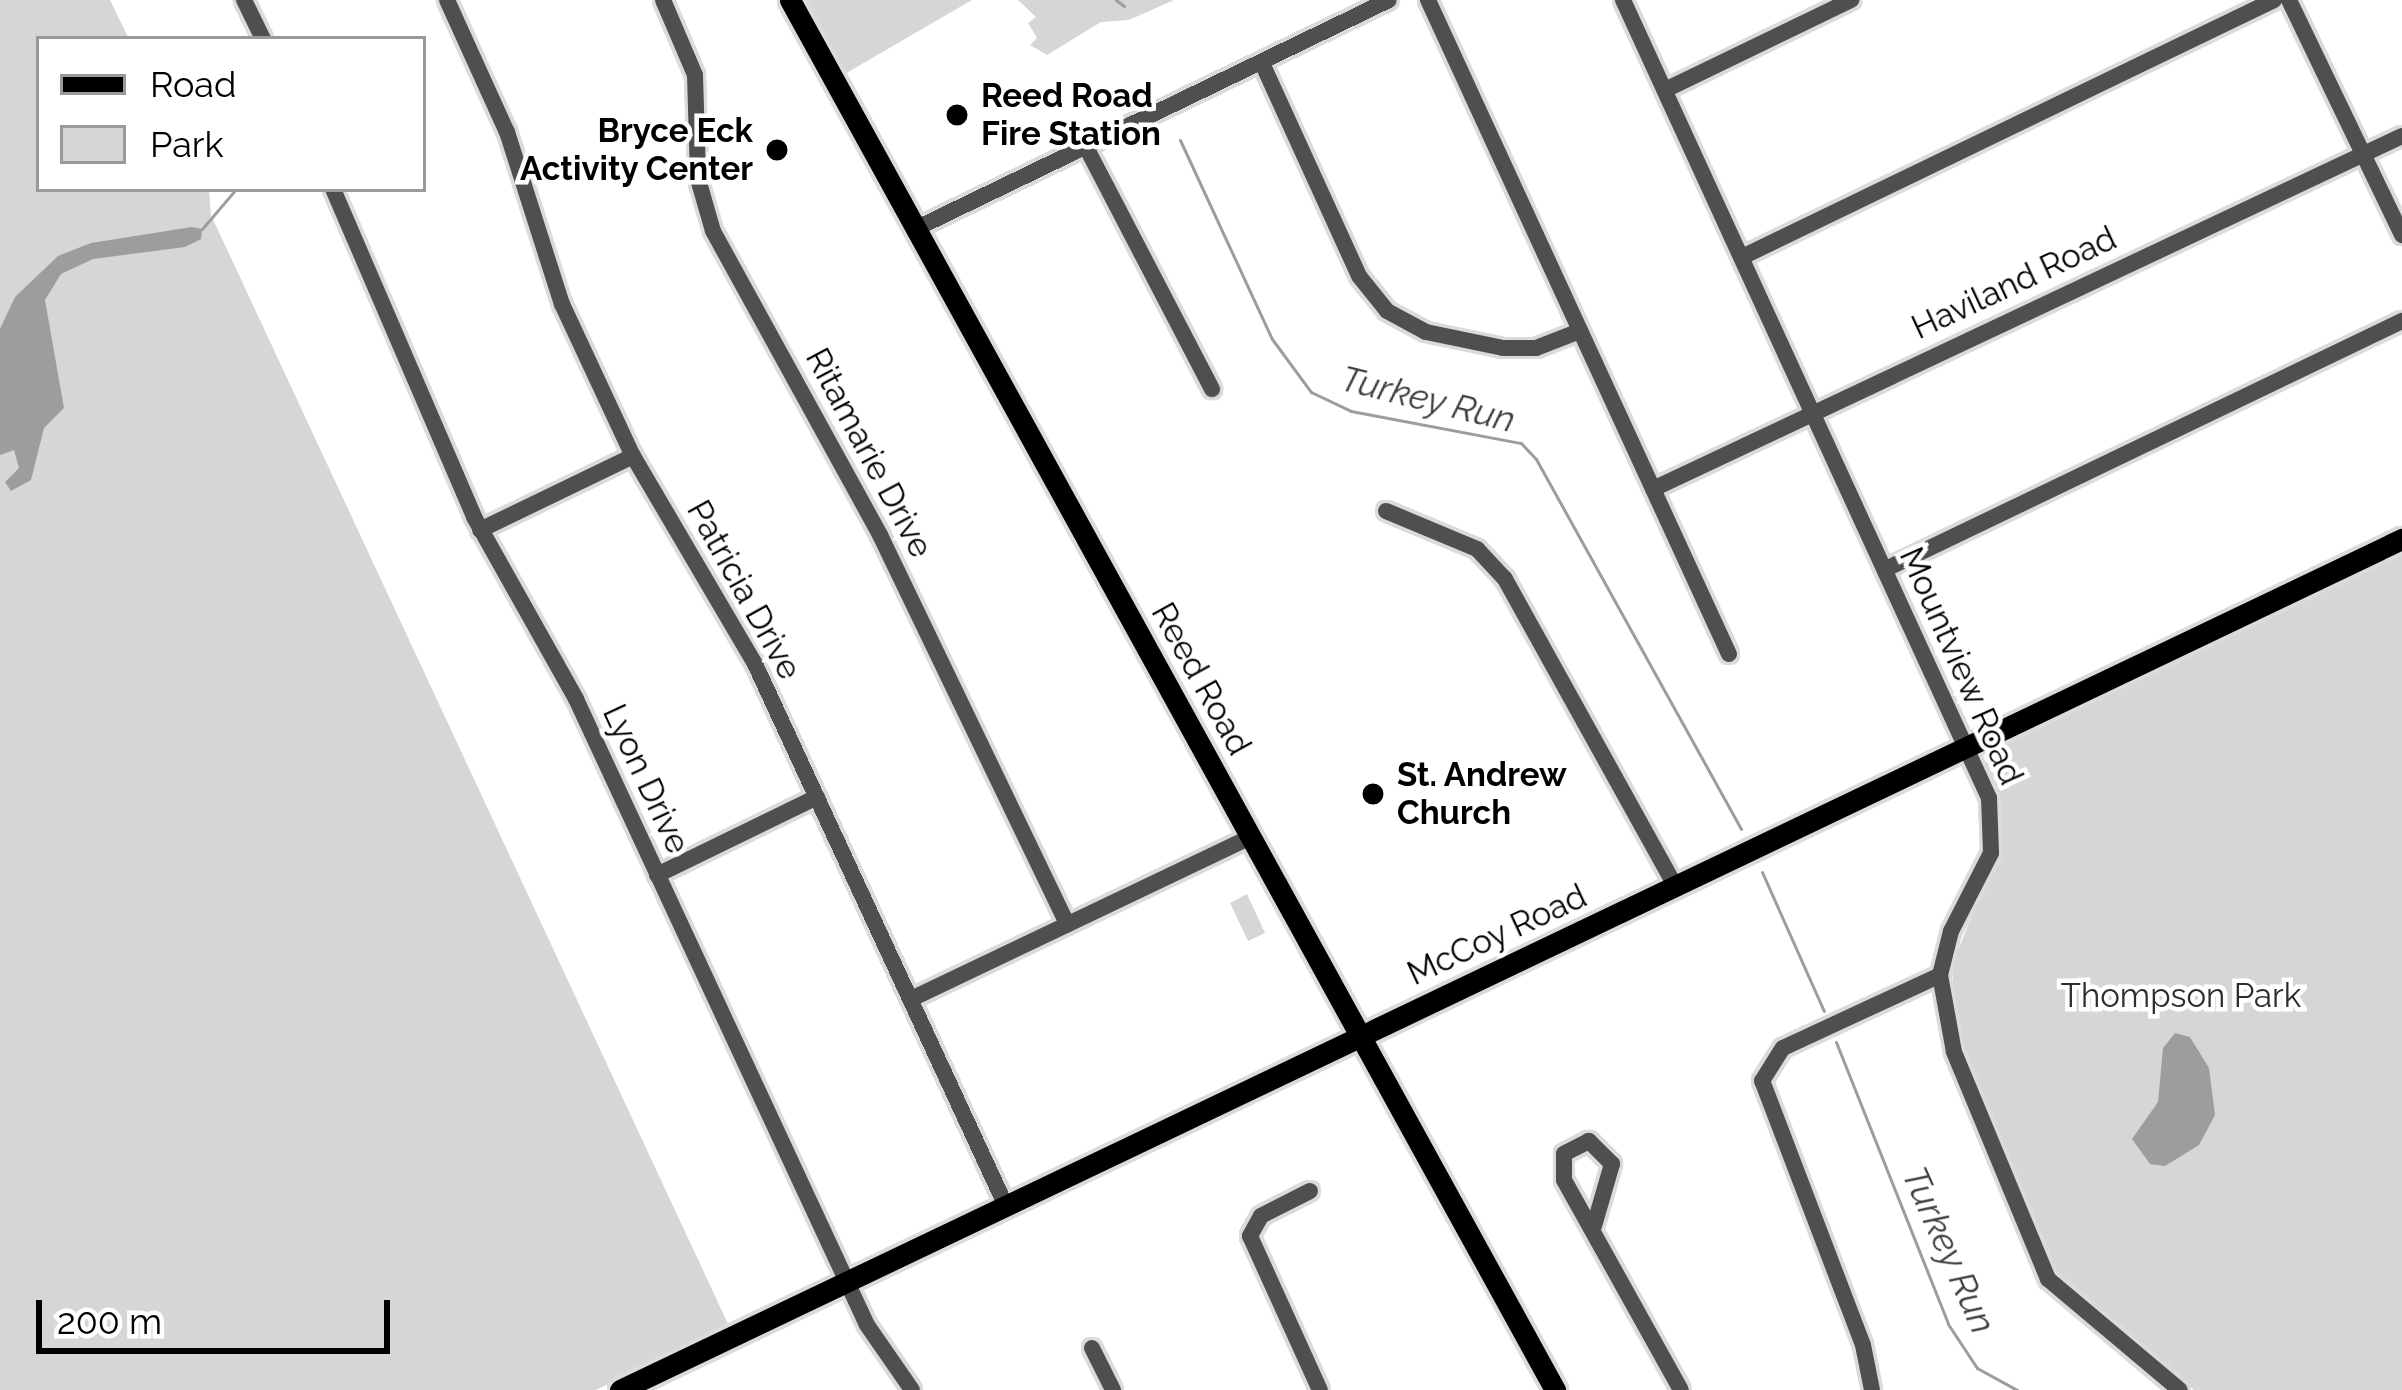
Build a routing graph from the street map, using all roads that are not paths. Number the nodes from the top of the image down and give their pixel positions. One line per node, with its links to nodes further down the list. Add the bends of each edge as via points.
1 (244, 0): 11 (street)
2 (447, 0): 25 (street, Patricia Drive, via 507,132 551,276)
3 (663, 0): 37 (street, Ritamarie Drive, via 695,75 698,179 713,231 880,535)
4 (790, 0): 18 (main road, Reed Road)
5 (1389, 0): 12 (street)
6 (1428, 0): 22 (street)
7 (1623, 0): 13 (street, Mountview Road)
8 (1851, 0): 13 (street)
9 (2274, 0): 20 (street)
10 (2289, 0): 16 (street)
11 (261, 36)
12 (1262, 63): 15 (street); 22 (street, via 1360,276 1387,311 1426,332 1503,348 1536,348)
13 (1665, 90): 20 (street, Mountview Road)
14 (2402, 136): 16 (street, Haviland Road)
15 (1086, 147): 18 (street); 23 (street)
16 (2362, 153): 19 (street); 24 (street, Haviland Road)
17 (333, 192): 28 (street, Lyon Drive)
18 (915, 229): 34 (main road, Reed Road)
19 (2402, 236)
20 (1742, 257): 24 (street, Mountview Road)
21 (2402, 321): 30 (street)
22 (1580, 331): 26 (street)
23 (1212, 389)
24 (1814, 412): 26 (street, Haviland Road); 30 (street, Mountview Road)
25 (633, 456): 28 (street); 33 (street, Patricia Drive, via 730,616)
26 (1653, 489): 31 (street)
27 (1386, 511): 36 (street, via 1477,549 1505,579)
28 (480, 530): 35 (street, Lyon Drive, via 537,621)
29 (2402, 539): 32 (main road, McCoy Road)
30 (1886, 569): 32 (street, Mountview Road)
31 (1729, 654)
32 (1968, 746): 36 (main road, McCoy Road); 38 (street, Mountview Road, via 1989,798 1992,842)
33 (817, 797): 35 (street); 39 (street, Patricia Drive)
34 (1251, 837): 37 (street); 40 (main road, Reed Road)
35 (657, 875): 44 (street, Lyon Drive)
36 (1676, 888): 40 (main road, McCoy Road)
37 (1067, 924): 39 (street)
38 (1940, 975): 46 (street, via 1783,1048 1762,1081); 53 (street, via 1954,1052 2048,1280)
39 (911, 999): 42 (street, Patricia Drive)
40 (1359, 1037): 42 (main road, McCoy Road); 51 (main road, Reed Road)
41 (1310, 1191): 50 (street, via 1262,1216 1250,1236)
42 (1005, 1204): 44 (main road, McCoy Road)
43 (1594, 1226): 43 (street, via 1612,1164 1589,1141 1561,1161); 52 (street)
44 (846, 1281): 47 (main road, McCoy Road); 48 (street, Lyon Drive)
45 (1092, 1348): 49 (street)
46 (1872, 1388)
47 (620, 1390)
48 (912, 1390)
49 (1113, 1390)
50 (1320, 1390)
51 (1555, 1390)
52 (1681, 1390)
53 (2180, 1390)

